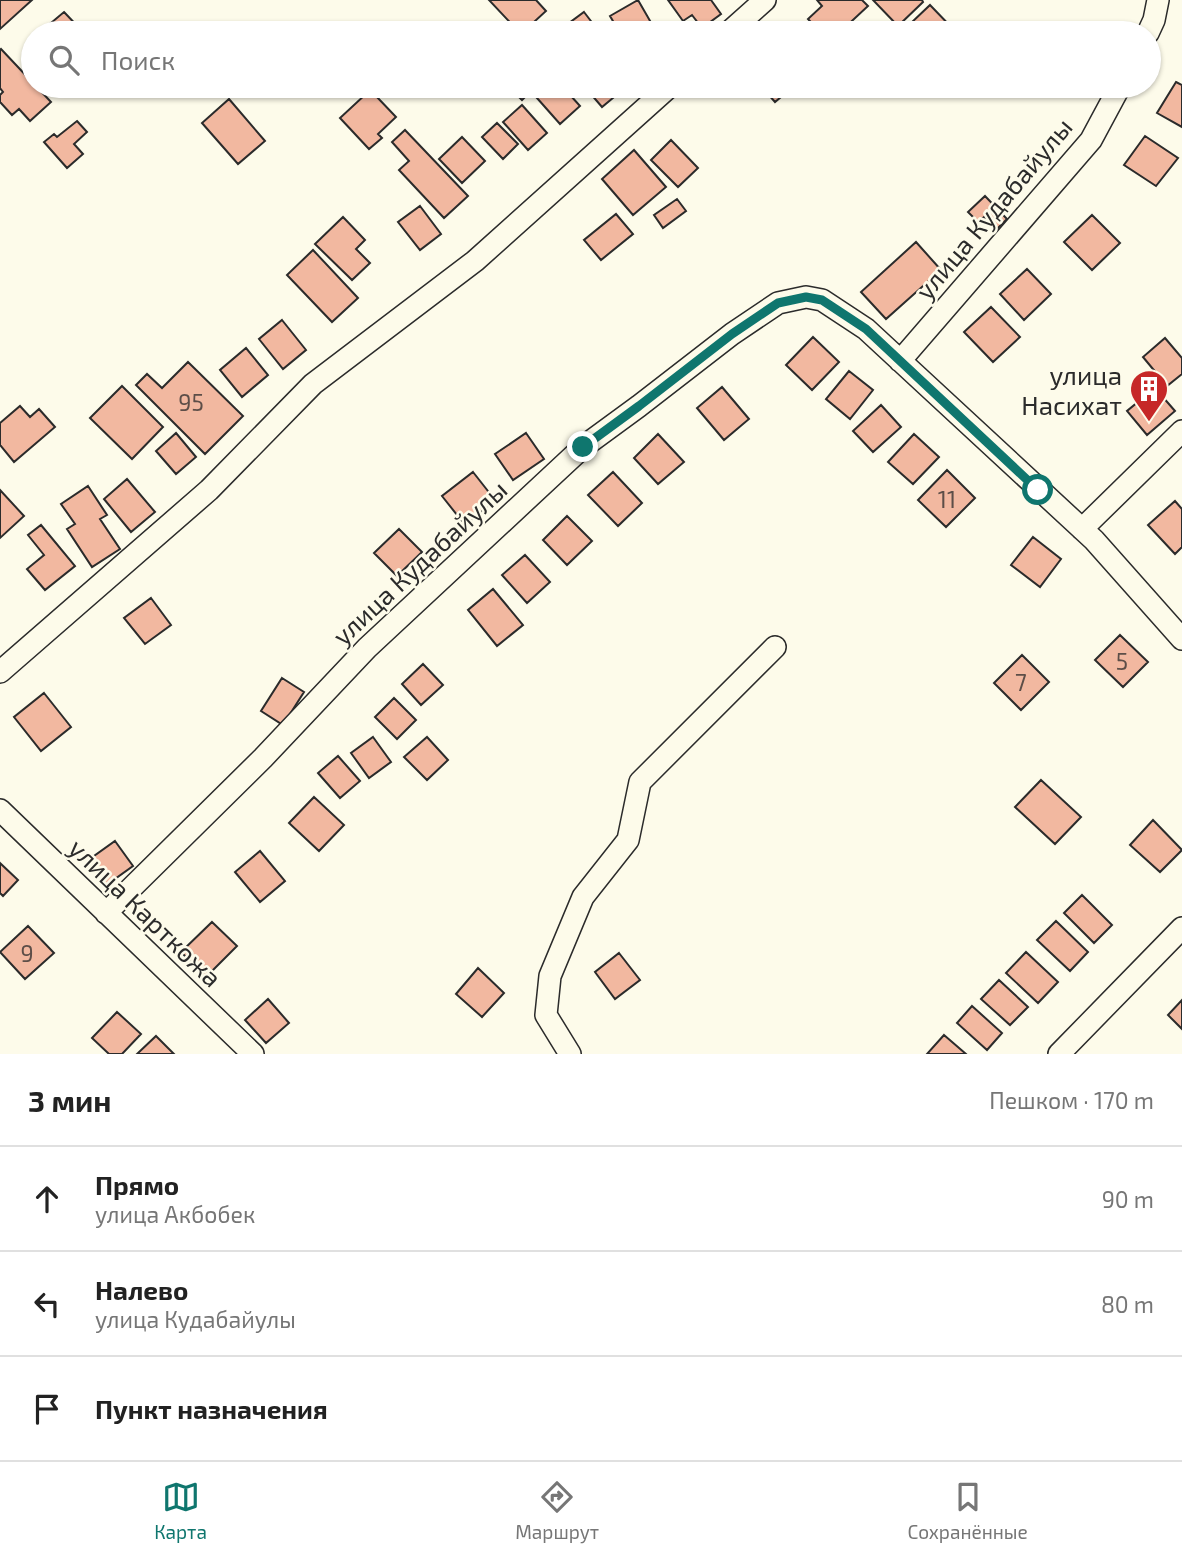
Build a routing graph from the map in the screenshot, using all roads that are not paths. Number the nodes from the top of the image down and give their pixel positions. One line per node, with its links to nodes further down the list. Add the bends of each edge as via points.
1 (765, 0): 3 (street)
2 (1158, 0): 4 (street)
3 (741, 21)
4 (1154, 21)
5 (657, 98): 12 (street, via 475,261 313,384 209,490)
6 (1114, 98): 7 (street, улица Кудабайулы, via 1091,140)
7 (900, 361): 9 (street); 14 (street, улица Кудабайулы, via 866,329 822,300 806,297 778,303 732,334 583,447 367,648)
8 (1182, 431): 9 (street)
9 (1082, 529): 10 (street)
10 (1182, 639)
11 (775, 647): 17 (street, via 639,782 628,840 583,897 550,976 546,1015)
12 (0, 672)
13 (0, 810): 14 (street, улица Карткожа)
14 (106, 913): 16 (street, улица Карткожа)
15 (1182, 928): 18 (street)
16 (253, 1054)
17 (570, 1054)
18 (1059, 1054)

